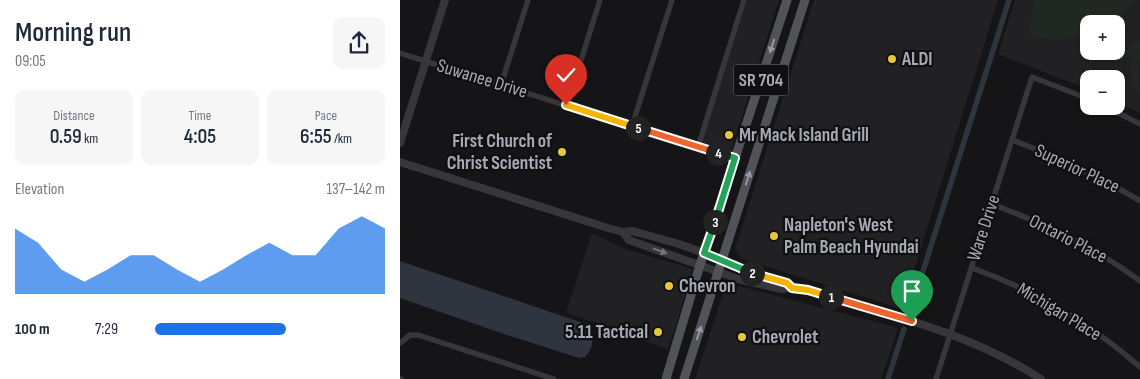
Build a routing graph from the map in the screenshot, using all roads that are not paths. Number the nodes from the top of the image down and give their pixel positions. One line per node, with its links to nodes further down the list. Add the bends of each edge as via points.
1 (445, 0): 9 (street)
2 (528, 0): 10 (street)
3 (600, 0): 12 (street)
4 (672, 0): 15 (street)
5 (744, 0): 18 (street)
6 (788, 0): 19 (main road, SR 704, one-way to 19)
7 (804, 0): 25 (main road, SR 704, one-way to 7)
8 (400, 53): 9 (street, Suwanee Drive)
9 (426, 61): 10 (street, Suwanee Drive); 17 (street)
10 (501, 84): 12 (street, Suwanee Drive)
11 (1080, 96): 16 (street, Ware Drive, via 1032,77)
12 (566, 105): 15 (street, Suwanee Drive)
13 (1122, 115): 14 (street)
14 (1140, 124)
15 (632, 126): 18 (street, Suwanee Drive)
16 (1012, 140): 21 (street, Superior Place, via 1066,162); 22 (street, Ware Drive)
17 (400, 143)
18 (698, 147): 19 (street, Suwanee Drive)
19 (735, 158): 24 (main road, SR 704)
20 (400, 162): 23 (street)
21 (1140, 201)
22 (992, 204): 27 (street, Ware Drive); 29 (street, Ontario Place, via 1065,235)
23 (623, 232): 24 (street, via 640,233); 26 (street, one-way to 26, via 629,240)
24 (704, 253): 25 (street); 26 (main road, SR 704)
25 (721, 260): 28 (main road, SR 704); 30 (street, via 756,275 787,283)
26 (700, 265): 28 (street); 35 (main road, SR 704)
27 (972, 268): 31 (street, Ware Drive); 33 (street, Michigan Place, via 1070,314)
28 (718, 272): 30 (street); 36 (main road, SR 704, one-way to 28)
29 (1140, 281)
30 (792, 288): 31 (street, via 816,292)
31 (950, 334): 37 (street, Ware Drive); 38 (street, via 994,352)
32 (400, 343): 34 (street, via 410,335 418,335)
33 (1140, 367)
34 (554, 379)
35 (666, 379)
36 (684, 379)
37 (936, 379)
38 (1041, 379)

